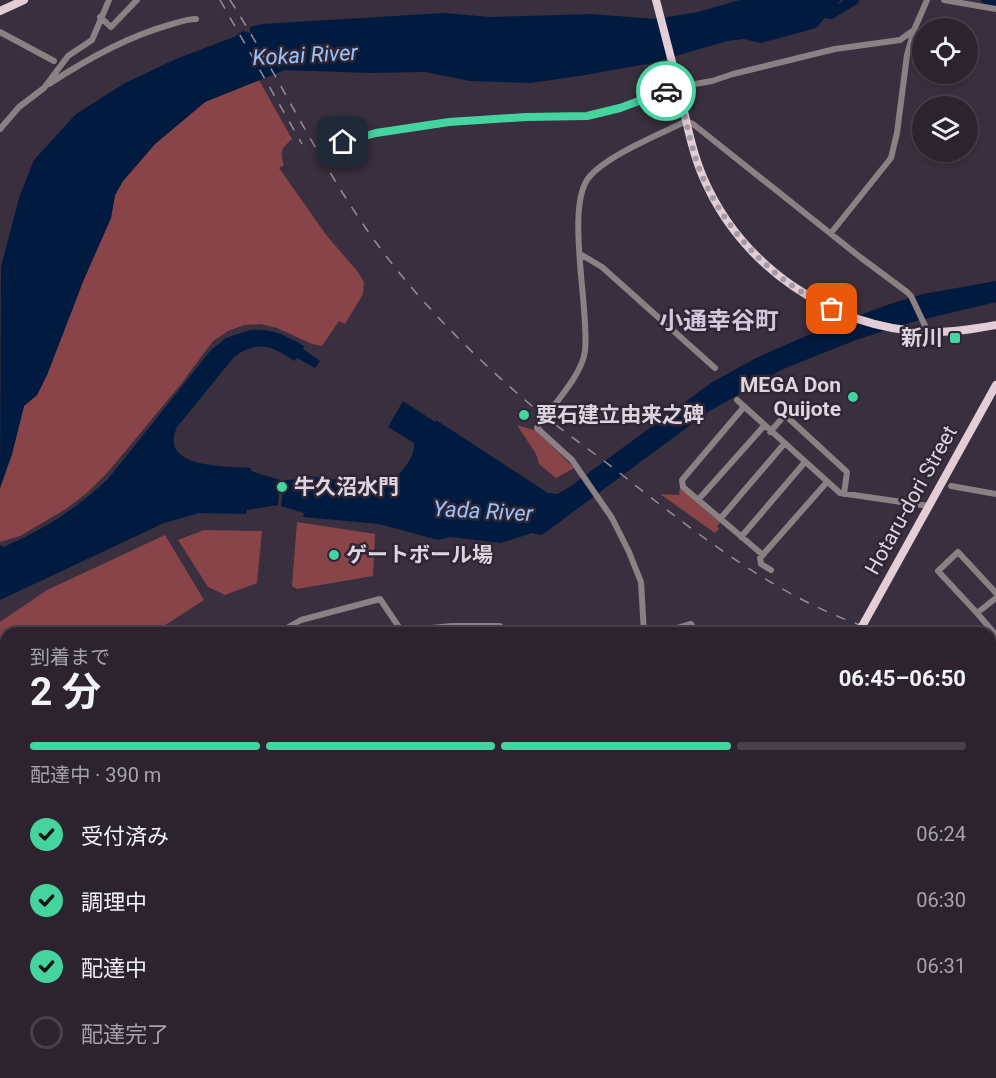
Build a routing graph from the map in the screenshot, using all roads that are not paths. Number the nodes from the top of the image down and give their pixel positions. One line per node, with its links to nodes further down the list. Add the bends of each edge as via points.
1 (24, 0): 8 (main road)
2 (109, 0): 9 (street)
3 (137, 0): 9 (street, via 111,27)
4 (656, 0): 16 (main road)
5 (927, 0): 10 (street)
6 (944, 0): 7 (street)
7 (996, 9)
8 (0, 11)
9 (100, 17): 17 (street, via 92,40 68,56)
10 (920, 18)
11 (196, 19): 17 (street, via 148,31 80,64)
12 (0, 32): 15 (street)
13 (912, 32): 16 (street, via 900,40 836,49)
14 (912, 41): 21 (street, via 891,158)
15 (54, 61)
16 (678, 87): 18 (main road); 20 (street, via 587,116 449,122)
17 (44, 88): 19 (street, via 19,107)
18 (686, 121): 21 (street); 22 (street, via 607,162 589,177 579,197); 23 (main road, via 700,171 724,216 762,261)
19 (0, 129)
20 (329, 145)
21 (831, 233): 26 (street, via 911,296)
22 (580, 255): 27 (street, via 602,267); 52 (street, via 585,351 573,377 537,428 582,472 625,543 641,582)
23 (806, 296): 24 (street, via 811,291); 26 (main road, via 858,320)
24 (850, 307)
25 (996, 325): 26 (main road)
26 (928, 332)
27 (715, 368)
28 (996, 385): 40 (main road, Hotaru-dori Street)
29 (736, 400): 30 (street)
30 (743, 408): 31 (street); 39 (street, via 682,480 683,487)
31 (764, 426): 32 (street); 39 (street)
32 (770, 432): 33 (street); 37 (street, via 785,416 847,472)
33 (784, 444): 34 (street); 41 (street)
34 (804, 462): 35 (street); 42 (street)
35 (827, 482): 37 (street); 43 (street)
36 (951, 486): 38 (street)
37 (844, 494): 40 (street)
38 (996, 494)
39 (698, 500): 41 (street)
40 (929, 506): 53 (main road, Hotaru-dori Street, bridge)
41 (720, 519): 42 (street)
42 (741, 537): 43 (street)
43 (763, 555): 44 (street, via 761,564)
44 (771, 570)
45 (996, 592): 47 (street, via 958,552 938,571)
46 (996, 598): 47 (street)
47 (977, 613): 54 (street)
48 (289, 627): 49 (street, via 301,620 380,599)
49 (400, 627)
50 (444, 627): 51 (street)
51 (500, 627)
52 (644, 627)
53 (862, 627)
54 (989, 627)

